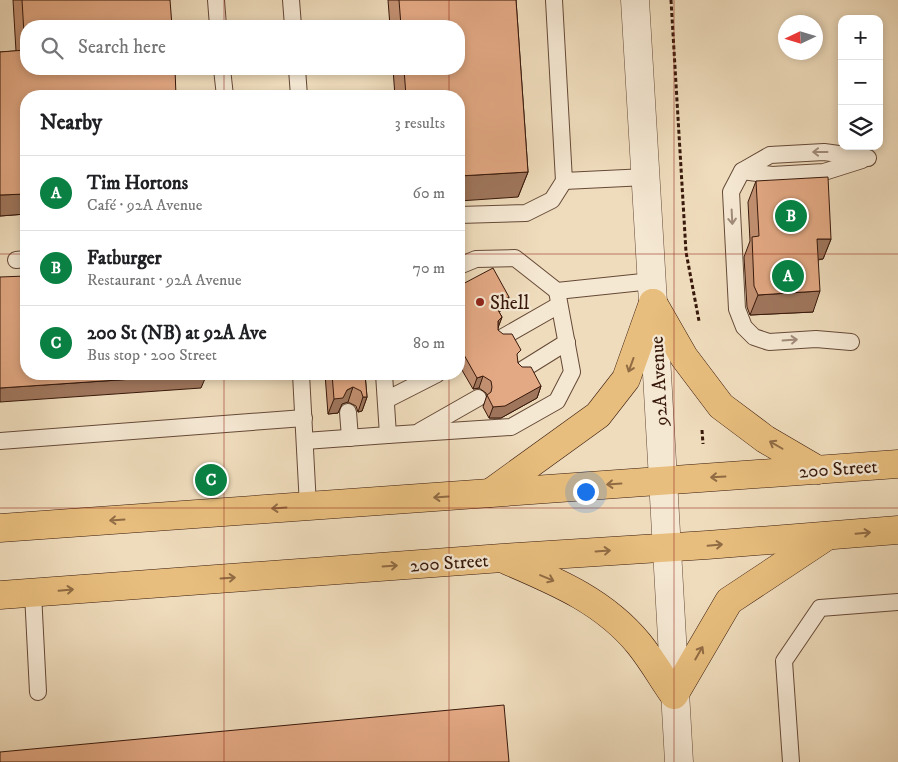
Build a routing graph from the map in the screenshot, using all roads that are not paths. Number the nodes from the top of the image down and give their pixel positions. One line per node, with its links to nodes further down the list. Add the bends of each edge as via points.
1 (216, 0): 5 (lane)
2 (291, 0): 6 (lane)
3 (554, 0): 13 (lane)
4 (635, 0): 12 (street, 92A Avenue)
5 (218, 20)
6 (293, 20)
7 (223, 75): 9 (lane)
8 (297, 75): 10 (lane)
9 (224, 90)
10 (299, 90)
11 (868, 158): 20 (lane, one-way to 20, via 824,152 770,155 742,171 731,192 737,309 744,327 754,337 769,342 816,339)
12 (646, 177): 13 (lane); 16 (street, 92A Avenue)
13 (564, 181): 14 (lane, via 552,200 526,213)
14 (465, 215)
15 (465, 264): 17 (lane, via 476,259 515,258)
16 (653, 292): 17 (lane); 35 (main road, one-way to 16, via 765,439 720,406 684,357); 36 (street, 92A Avenue); 37 (main road, one-way to 37, via 626,379 598,415)
17 (558, 298): 18 (lane); 19 (lane)
18 (503, 337)
19 (567, 342): 21 (lane); 29 (lane, via 572,372 557,401 511,427)
20 (851, 342)
21 (522, 370)
22 (301, 380): 28 (lane)
23 (384, 380): 26 (lane)
24 (425, 380): 26 (lane)
25 (478, 398): 29 (lane)
26 (386, 400): 30 (lane)
27 (348, 412): 31 (lane)
28 (304, 418): 32 (lane); 33 (lane)
29 (415, 433): 30 (lane)
30 (388, 435): 31 (lane)
31 (350, 438): 33 (lane)
32 (0, 441)
33 (305, 441): 38 (lane)
34 (898, 464): 35 (main road, 200 Street)
35 (818, 470): 36 (main road, 200 Street, one-way to 36)
36 (663, 481): 37 (main road, 200 Street, one-way to 37); 42 (street, 92A Avenue)
37 (490, 493): 38 (main road, 200 Street, one-way to 38)
38 (308, 506): 39 (main road, 200 Street, one-way to 39)
39 (0, 528)
40 (898, 530): 41 (main road, 200 Street, one-way to 40)
41 (828, 536): 42 (main road, 200 Street, one-way to 41); 48 (main road, one-way to 41, via 729,601)
42 (666, 547): 43 (main road, 200 Street, one-way to 42); 48 (street, 92A Avenue)
43 (502, 558): 44 (main road, 200 Street, one-way to 43); 48 (main road, one-way to 48, via 564,585 607,612 638,643)
44 (33, 593): 45 (main road, 200 Street); 47 (lane)
45 (0, 595)
46 (898, 602): 50 (lane, via 820,608 794,646 784,661)
47 (38, 692)
48 (674, 695): 49 (street, 92A Avenue)
49 (678, 762)
50 (791, 762)

